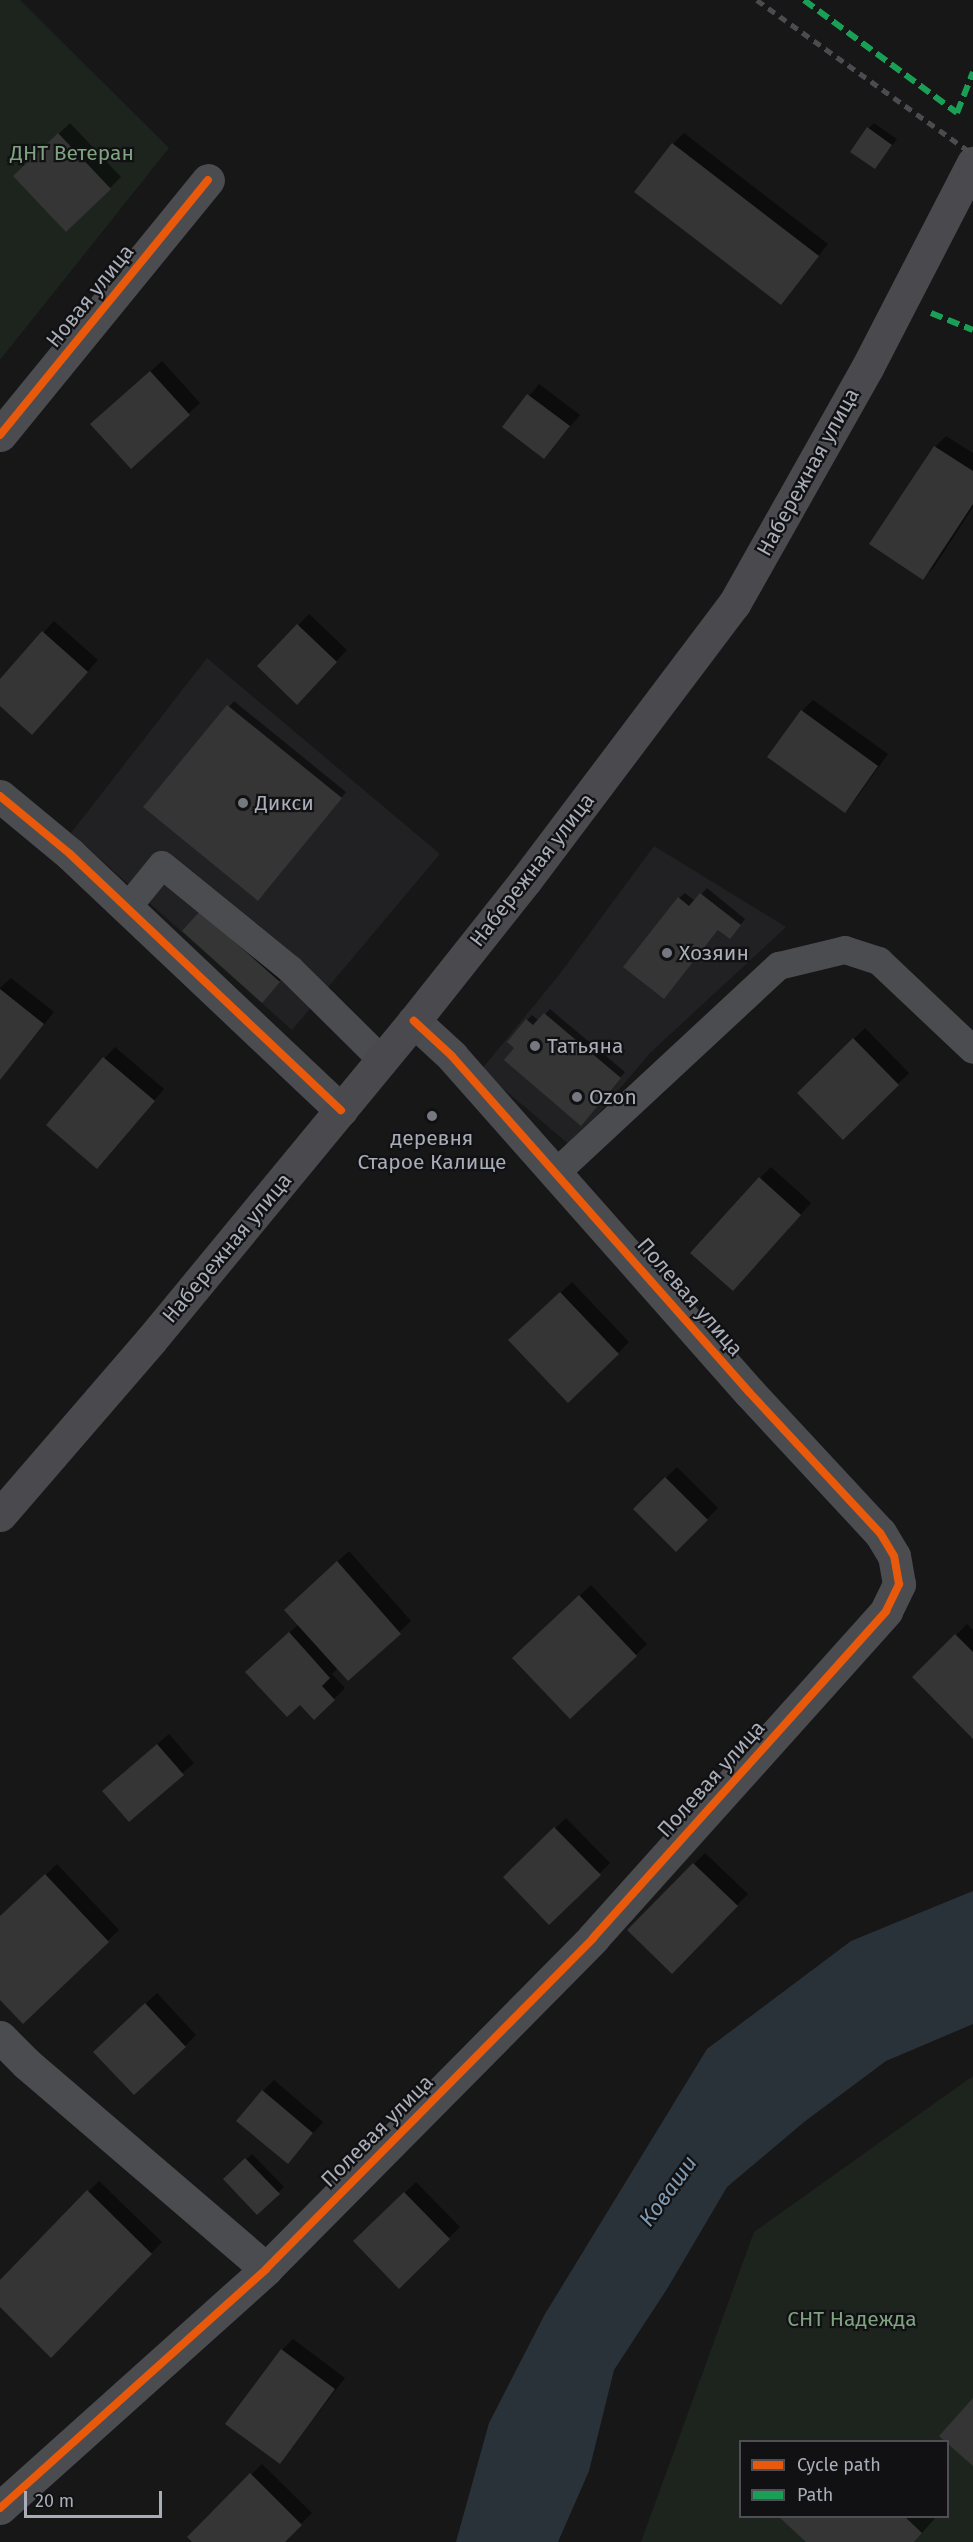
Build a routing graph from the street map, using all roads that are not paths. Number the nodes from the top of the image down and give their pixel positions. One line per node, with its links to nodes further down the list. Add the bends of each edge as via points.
1 (973, 164): 6 (main road, Набережная улица, via 867,368 734,604)
2 (208, 180): 3 (street, Новая улица)
3 (0, 435)
4 (0, 796): 5 (street)
5 (127, 908): 8 (lane, via 162,865 290,969); 9 (street)
6 (414, 1021): 8 (main road, Набережная улица); 10 (street, Полевая улица, via 452,1056)
7 (973, 1050): 10 (lane, via 879,961 845,950 779,966)
8 (382, 1060): 9 (main road, Набережная улица)
9 (341, 1110): 11 (main road, Набережная улица)
10 (557, 1172): 13 (street, Полевая улица, via 749,1392 880,1533 894,1556 899,1584 886,1611 593,1938)
11 (0, 1515)
12 (0, 2037): 13 (street)
13 (266, 2269): 14 (street, Полевая улица)
14 (0, 2508)

